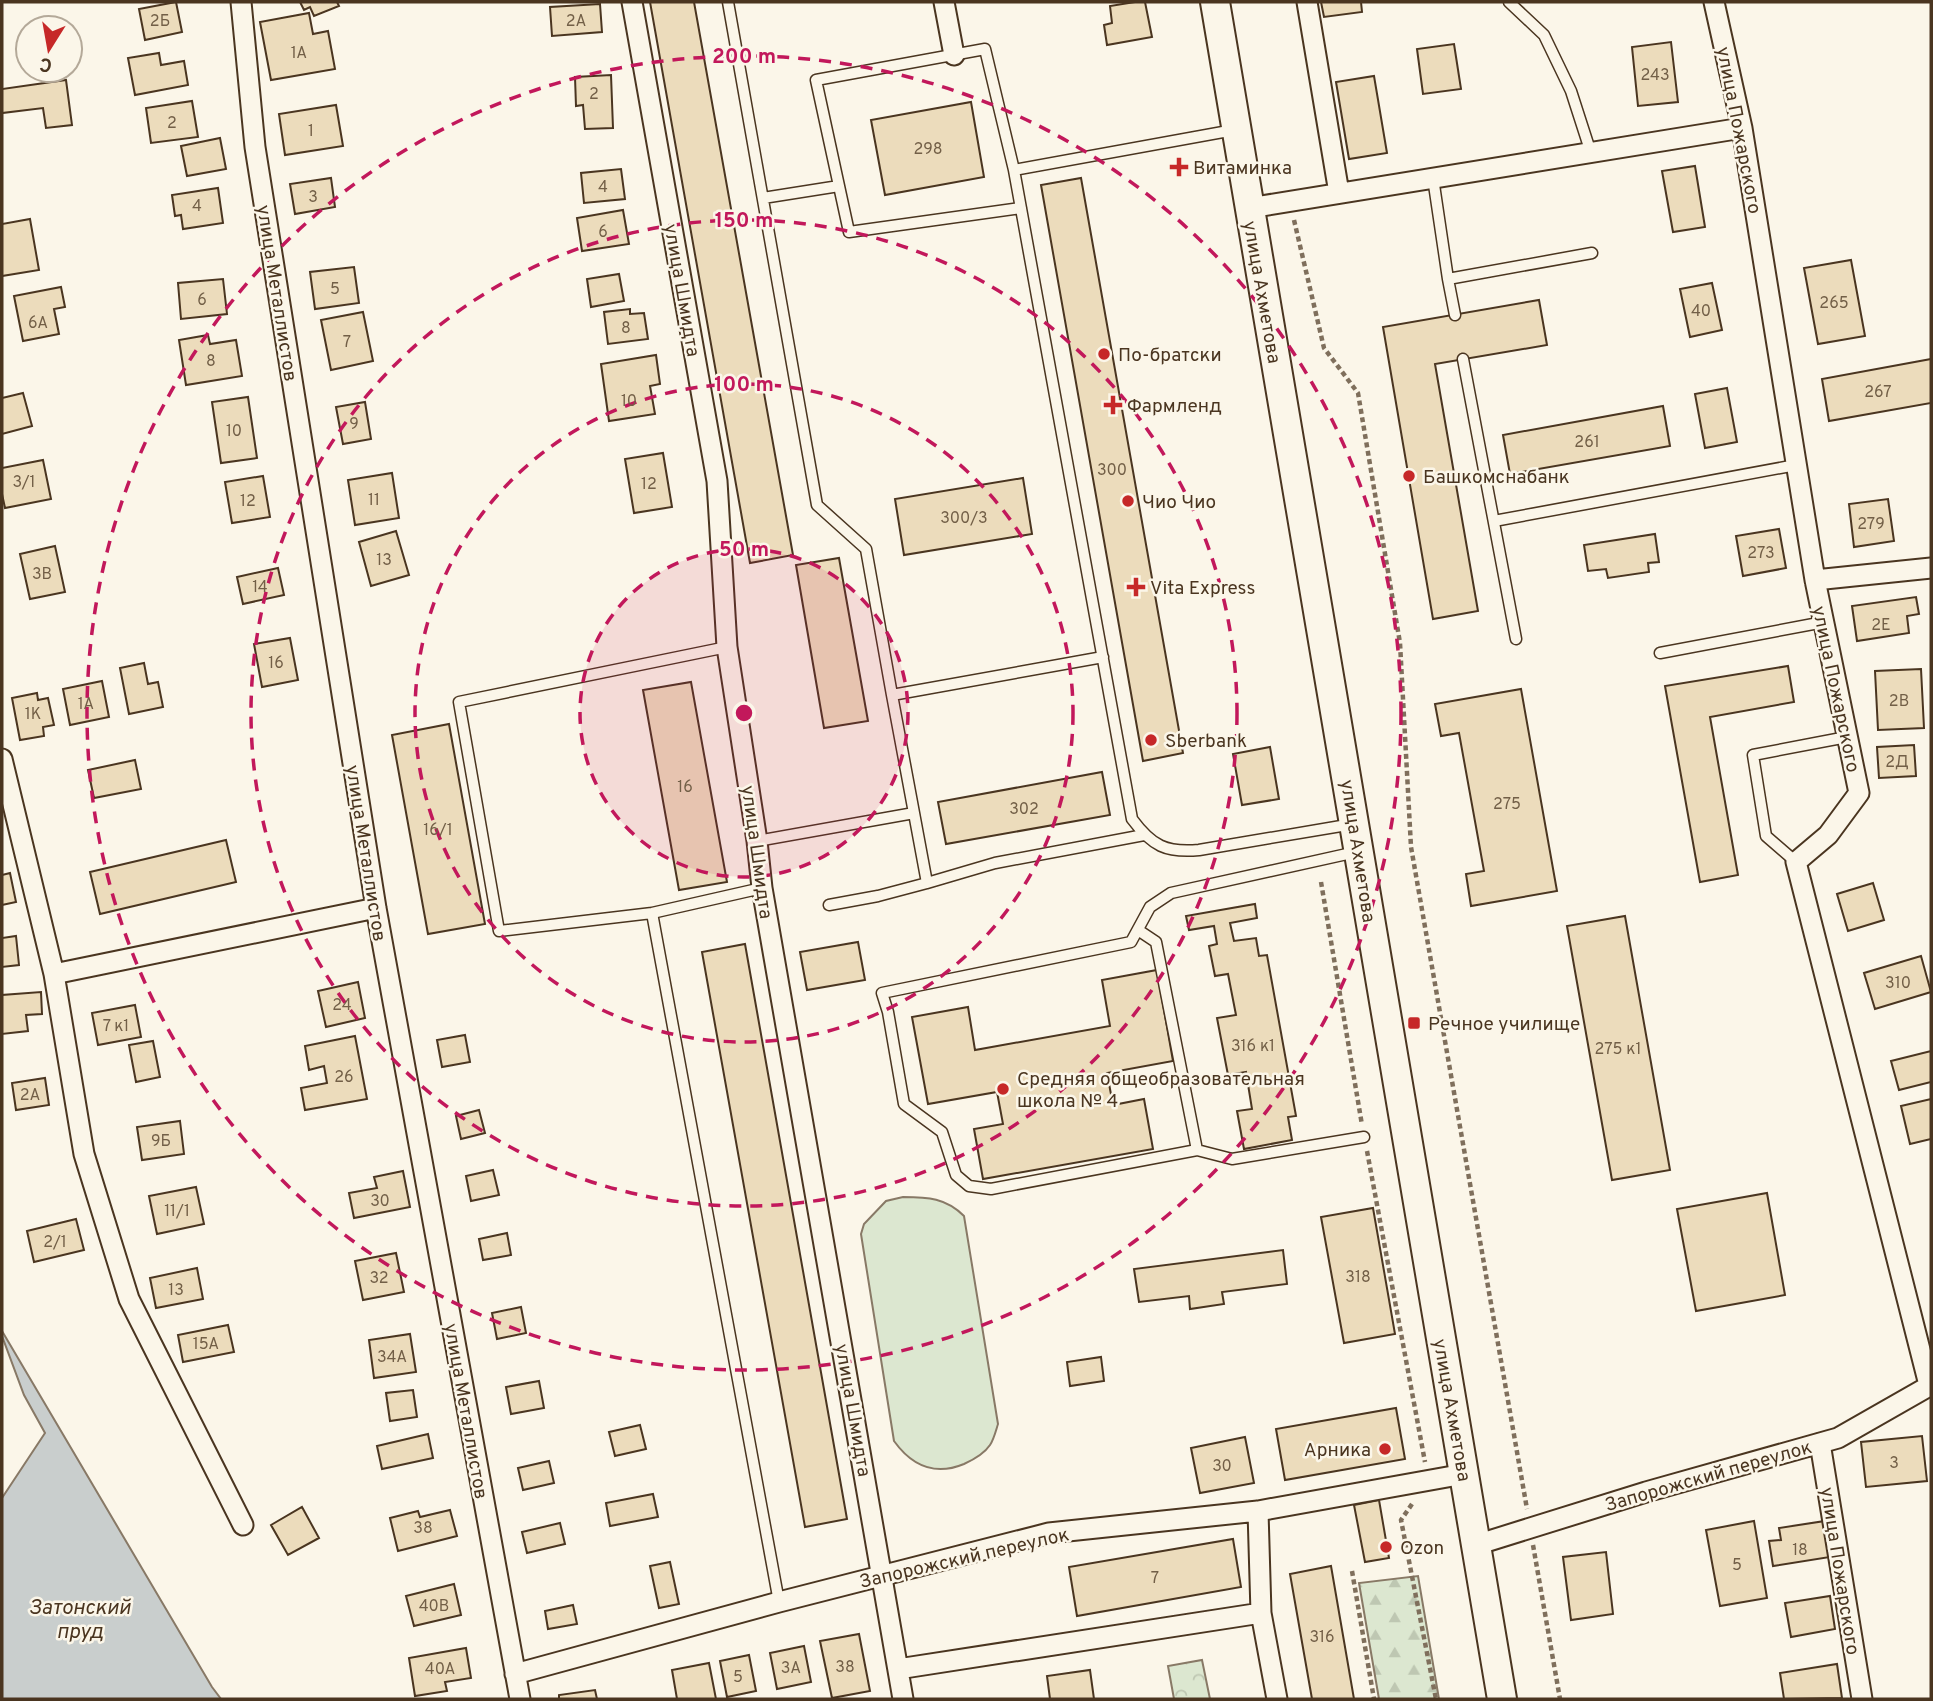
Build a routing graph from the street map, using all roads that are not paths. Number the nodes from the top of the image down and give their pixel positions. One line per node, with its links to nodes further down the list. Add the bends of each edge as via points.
1 (241, 2): 45 (street, улица Металлистов, via 255,147)
2 (632, 2): 30 (street, улица Шмидта, via 717,481)
3 (728, 2): 17 (lane)
4 (944, 2): 9 (street)
5 (1216, 2): 11 (main road, улица Ахметова)
6 (1307, 2): 16 (street)
7 (1509, 2): 12 (lane, via 1544,35 1571,91)
8 (1714, 2): 10 (street, улица Пожарского)
9 (954, 55): 13 (lane, via 985,49); 15 (lane, via 816,80)
10 (1742, 128): 12 (street); 24 (street, улица Пожарского)
11 (1237, 129): 13 (lane); 19 (main road, улица Ахметова)
12 (1591, 153): 14 (street)
13 (1014, 170): 18 (lane)
14 (1433, 178): 16 (street); 21 (lane)
15 (839, 186): 17 (lane); 18 (lane, via 849,232)
16 (1339, 193): 19 (street)
17 (763, 198): 33 (lane, via 817,505 866,549)
18 (1021, 208): 32 (lane)
19 (1249, 208): 37 (main road, улица Ахметова)
20 (1592, 253): 21 (lane)
21 (1448, 279): 22 (lane)
22 (1455, 315)
23 (1463, 359): 25 (lane)
24 (1796, 464): 25 (lane); 27 (street, улица Пожарского)
25 (1494, 521): 29 (lane)
26 (1931, 568): 27 (street)
27 (1815, 579): 28 (street, улица Пожарского)
28 (1824, 622): 31 (lane); 34 (street, улица Пожарского)
29 (1516, 639)
30 (727, 647): 39 (street, улица Шмидта); 46 (lane, via 459,702 499,931)
31 (1660, 653)
32 (1103, 657): 33 (lane); 38 (lane, via 1132,819)
33 (892, 695): 36 (lane)
34 (1847, 737): 41 (street, улица Пожарского, via 1859,793 1828,835); 41 (lane, via 1753,755 1766,836)
35 (2, 759): 48 (street)
36 (914, 813): 39 (lane); 42 (lane)
37 (1355, 823): 38 (lane, via 1181,852); 40 (main road, улица Ахметова)
38 (1144, 835): 42 (lane, via 995,863)
39 (757, 841): 43 (street, улица Шмидта)
40 (1358, 851): 47 (lane, via 1171,893 1150,907); 53 (main road, улица Ахметова)
41 (1796, 862): 51 (street)
42 (927, 883): 44 (lane)
43 (762, 888): 46 (lane); 57 (street, улица Шмидта)
44 (829, 905)
45 (376, 908): 48 (street); 61 (street, улица Металлистов)
46 (652, 913): 58 (lane)
47 (1138, 930): 50 (lane, via 1156,942); 50 (lane, via 1131,942 882,993 904,1104 942,1132 956,1175 969,1186 991,1189)
48 (54, 974): 55 (street, via 85,1154 129,1299)
49 (1364, 1137): 50 (lane, via 1232,1159)
50 (1197, 1150)
51 (1930, 1385): 52 (street, Запорожский переулок, via 1838,1438)
52 (1820, 1443): 56 (street, Запорожский переулок); 66 (street, улица Пожарского)
53 (1464, 1474): 54 (street, Запорожский переулок); 56 (main road, улица Ахметова)
54 (1258, 1511): 57 (street, Запорожский переулок, via 1049,1533); 59 (street)
55 (243, 1525)
56 (1476, 1545): 65 (main road, улица Ахметова)
57 (883, 1576): 58 (street, Запорожский переулок); 60 (street, улица Шмидта)
58 (779, 1602): 61 (street, Запорожский переулок)
59 (1261, 1613): 60 (street); 64 (street)
60 (898, 1669): 63 (street, улица Шмидта)
61 (515, 1674): 62 (street, улица Металлистов)
62 (520, 1699)
63 (903, 1699)
64 (1277, 1699)
65 (1502, 1699)
66 (1862, 1699)

